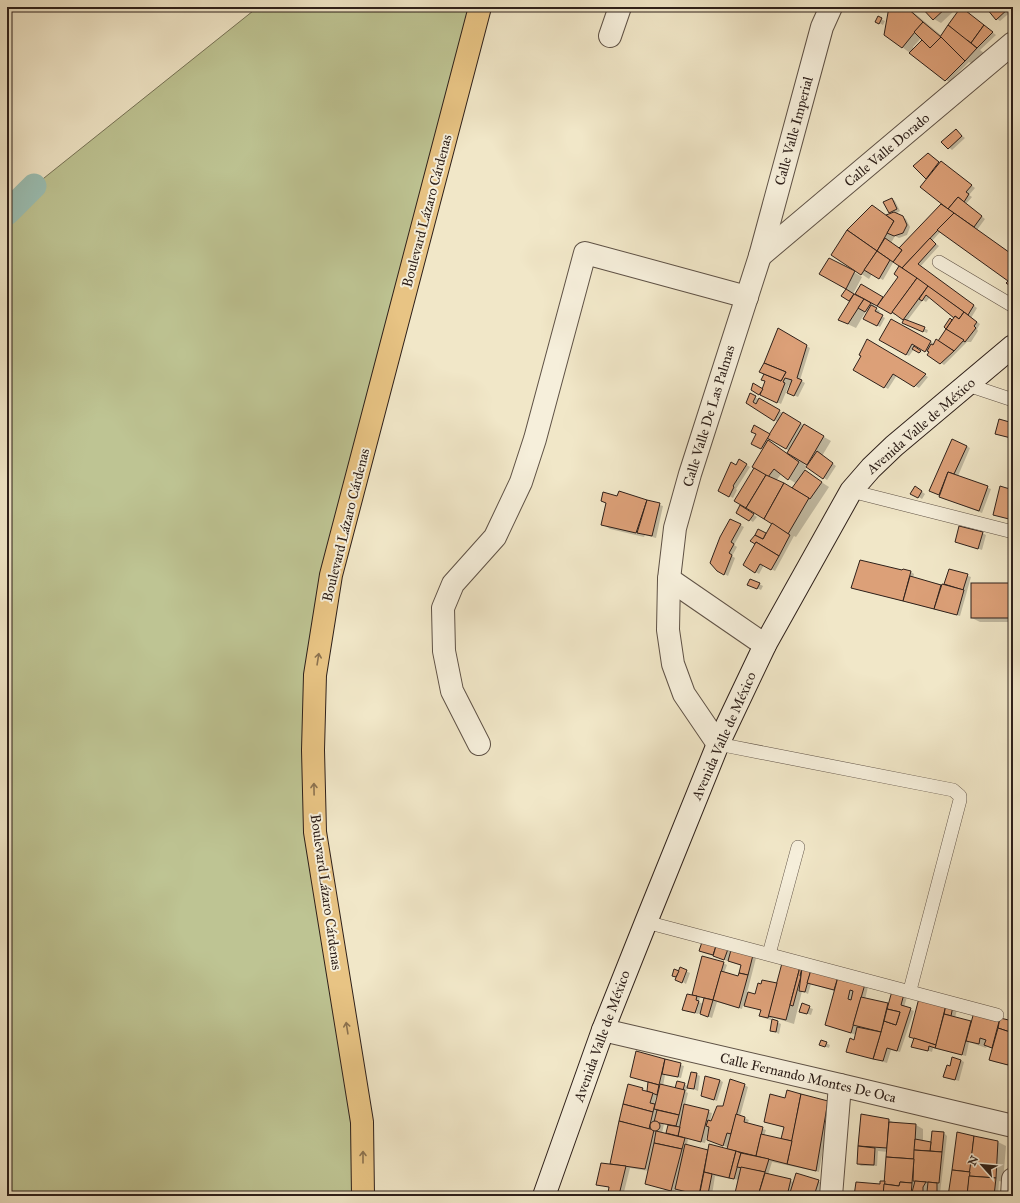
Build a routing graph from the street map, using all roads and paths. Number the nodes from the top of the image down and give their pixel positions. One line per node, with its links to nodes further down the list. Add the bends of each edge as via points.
1 (480, 7): 28 (highway, Boulevard Lázaro Cárdenas, one-way to 1, via 362,1122 315,832 315,675 331,575)
2 (620, 7): 4 (street)
3 (831, 7): 6 (street, Calle Valle Imperial, via 822,27)
4 (610, 36)
5 (1013, 43): 6 (street, Calle Valle Dorado)
6 (760, 256): 8 (street, Calle Valle De Las Palmas)
7 (939, 262): 9 (lane)
8 (747, 297): 15 (street, Calle Valle De Las Palmas, via 675,528); 17 (street, via 585,253 521,482 495,537 452,584 442,608 444,652 452,690)
9 (1013, 306)
10 (1013, 346): 11 (street, Avenida Valle de México)
11 (968, 385): 12 (lane); 13 (street, Avenida Valle de México, via 894,446)
12 (1013, 400)
13 (851, 491): 14 (lane); 16 (street, Avenida Valle de México)
14 (1013, 532)
15 (669, 579): 16 (street); 18 (street, Calle Valle De Las Palmas, via 668,630 673,664 684,694)
16 (765, 645): 18 (street, Avenida Valle de México)
17 (479, 744)
18 (718, 744): 20 (street, Avenida Valle de México); 22 (lane, via 954,790 958,793 960,800)
19 (798, 847): 21 (lane)
20 (646, 922): 21 (lane); 24 (street, Avenida Valle de México)
21 (769, 954): 22 (lane)
22 (910, 990): 23 (lane)
23 (997, 1015)
24 (603, 1030): 25 (street, Calle Fernando Montes De Oca); 29 (street, Avenida Valle de México)
25 (840, 1084): 26 (street, Calle Fernando Montes De Oca); 30 (street)
26 (1013, 1126)
27 (1013, 1180): 31 (street)
28 (363, 1196)
29 (544, 1196)
30 (831, 1196)
31 (1012, 1196)

